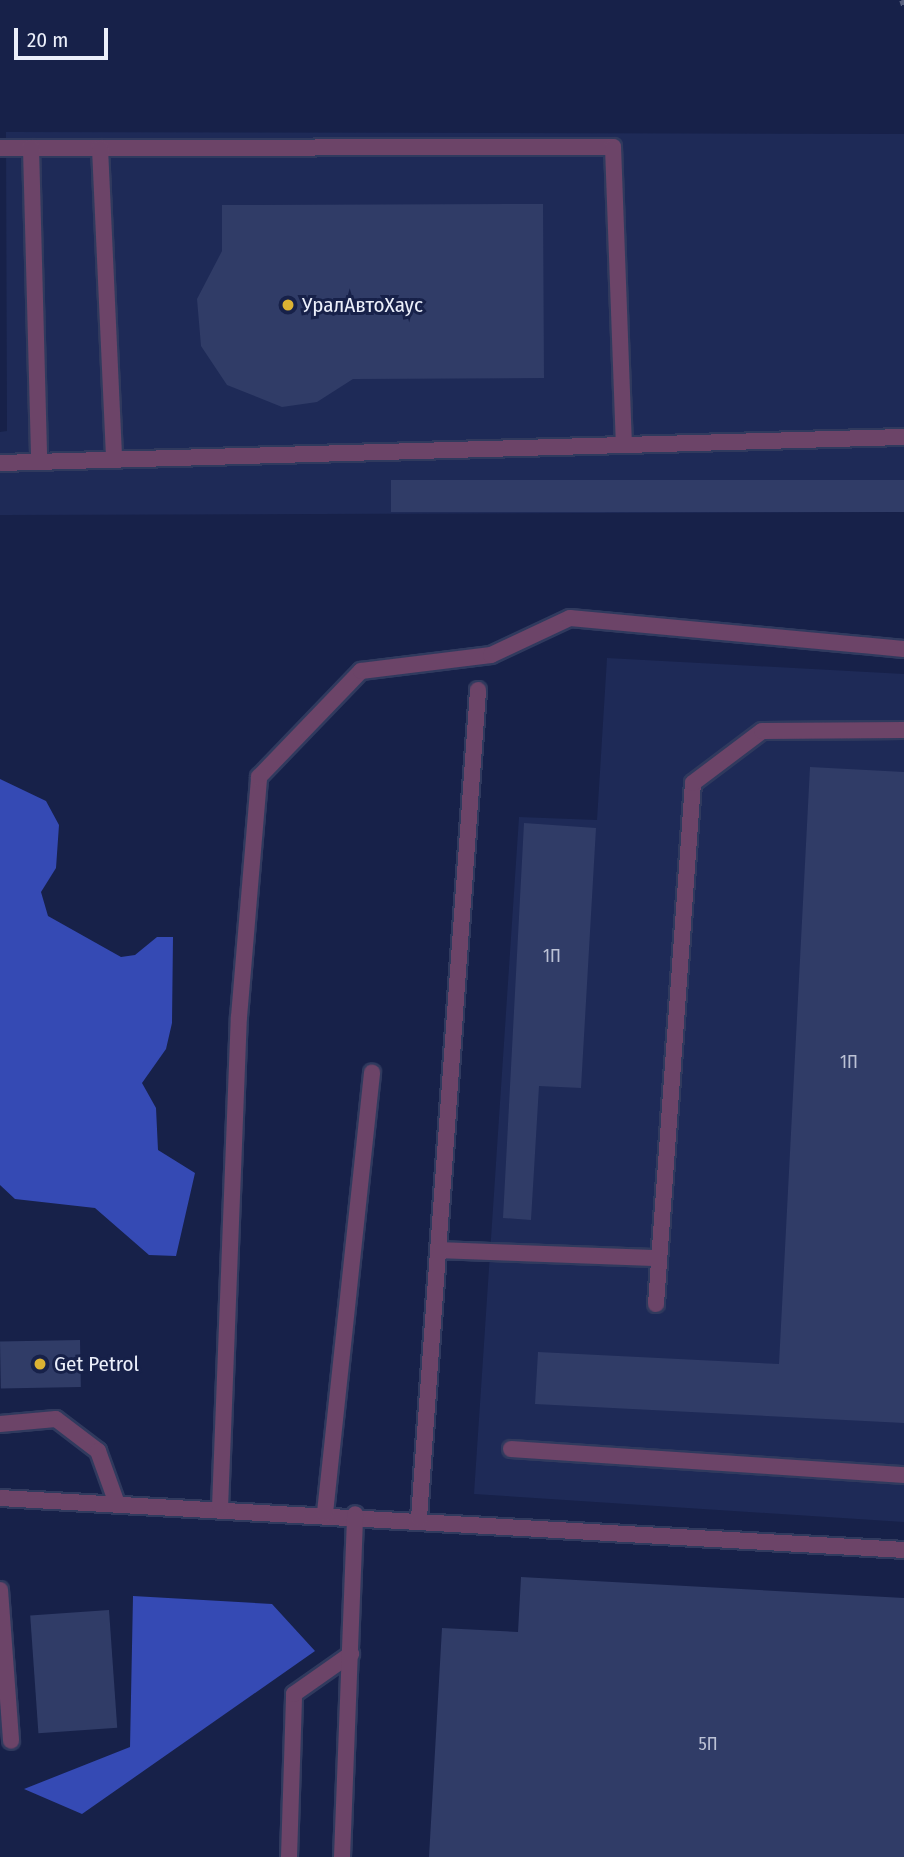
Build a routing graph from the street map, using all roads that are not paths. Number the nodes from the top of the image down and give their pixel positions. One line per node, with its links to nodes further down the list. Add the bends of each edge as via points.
1 (31, 148): 2 (lane); 3 (lane); 7 (lane)
2 (100, 148): 5 (lane, via 613,148); 6 (lane)
3 (0, 149)
4 (904, 437): 5 (lane)
5 (624, 445): 6 (lane)
6 (114, 460): 7 (lane)
7 (39, 462): 8 (lane)
8 (0, 463)
9 (904, 649): 21 (lane, via 570,618 491,655 361,671 259,777 239,1017)
10 (478, 690): 13 (lane)
11 (904, 730): 14 (lane, via 762,731 692,783)
12 (372, 1072): 22 (lane)
13 (438, 1250): 14 (lane); 24 (lane)
14 (659, 1258): 15 (lane)
15 (656, 1304)
16 (0, 1424): 20 (lane, via 56,1419 98,1451)
17 (511, 1449): 18 (lane)
18 (904, 1475)
19 (0, 1498): 20 (lane)
20 (116, 1501): 21 (lane)
21 (220, 1508): 22 (lane)
22 (325, 1513): 23 (lane)
23 (355, 1514): 24 (lane); 27 (lane)
24 (419, 1518): 25 (lane)
25 (904, 1550)
26 (0, 1590): 28 (lane)
27 (351, 1654): 29 (lane, via 294,1694); 30 (lane)
28 (11, 1741)
29 (289, 1857)
30 (342, 1857)

